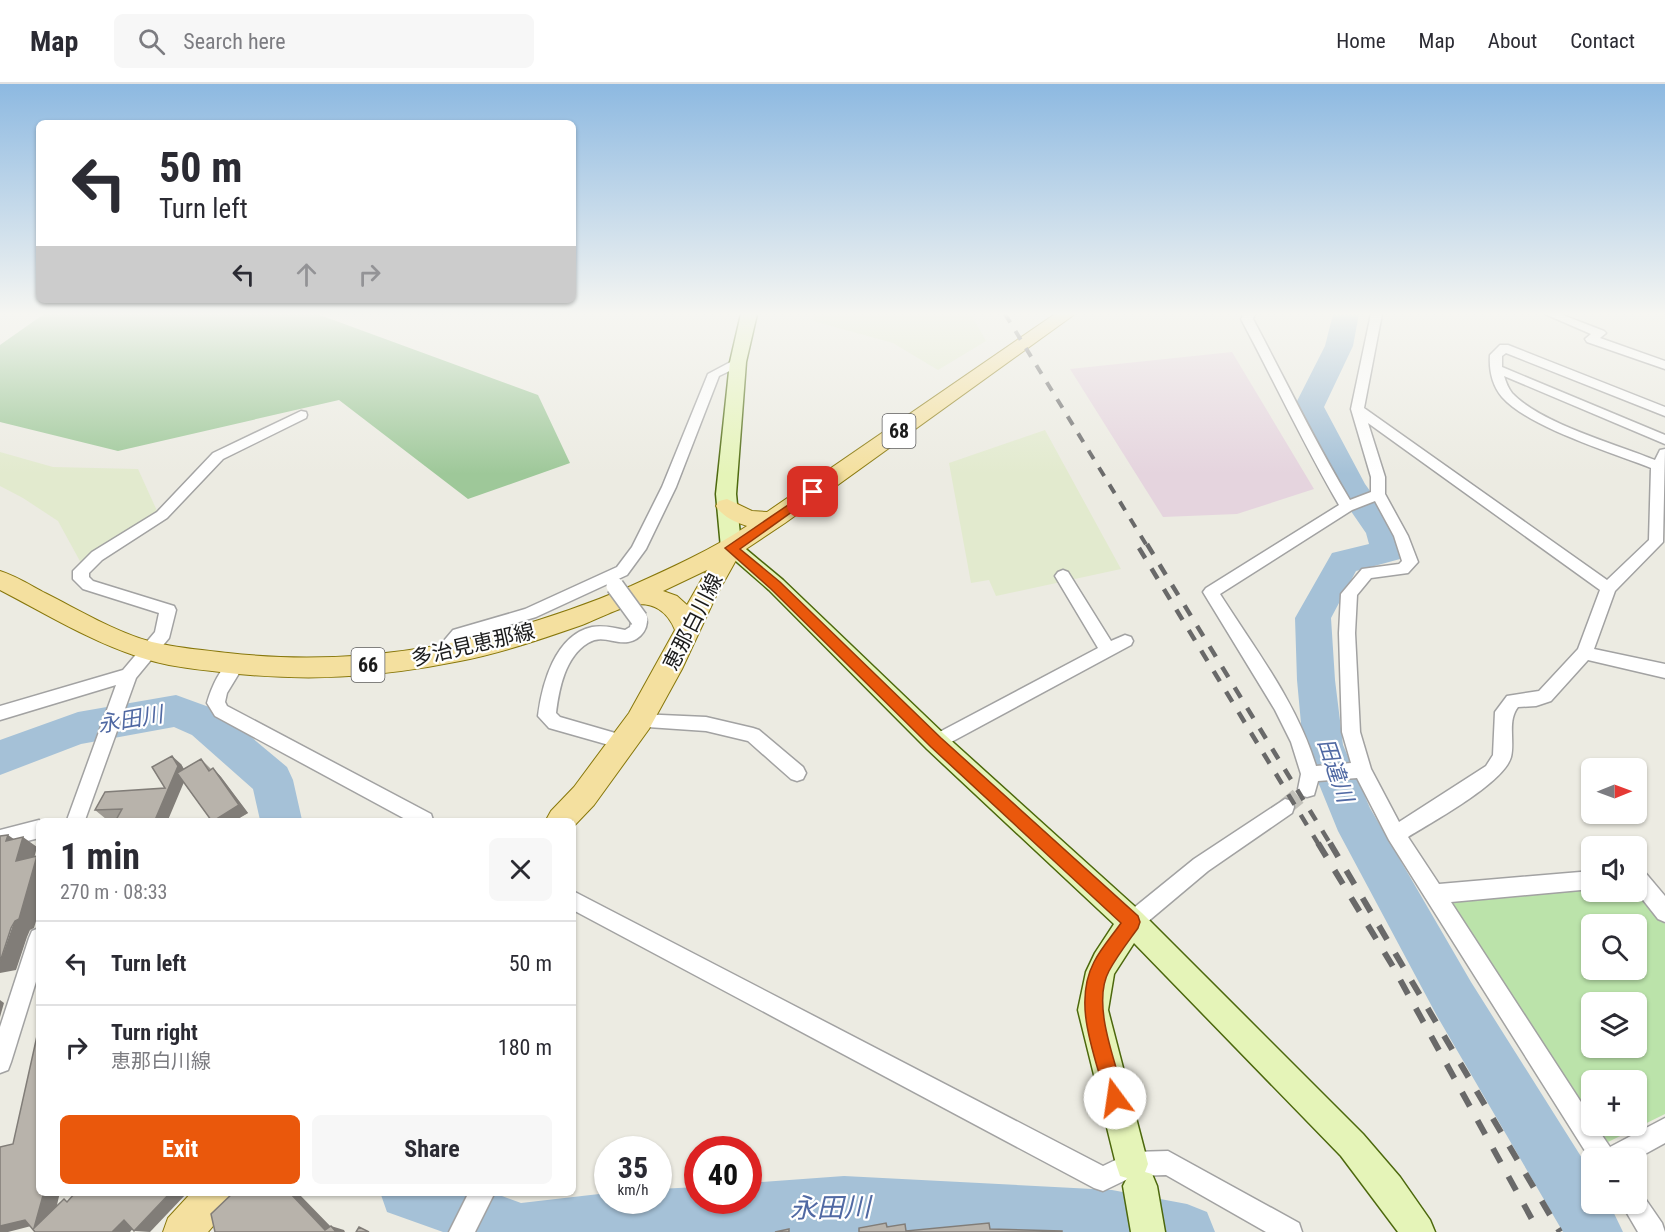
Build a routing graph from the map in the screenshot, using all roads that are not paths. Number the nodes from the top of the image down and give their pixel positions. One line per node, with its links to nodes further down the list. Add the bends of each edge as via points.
1 (727, 368): 21 (street, via 714,374 666,497 631,562)
2 (738, 368): 14 (street)
3 (990, 368): 16 (main road, 恵那白川線 / 68)
4 (1272, 368): 15 (street)
5 (1366, 368): 8 (street)
6 (1495, 368): 11 (street); 12 (street, via 1506,394 1530,413)
7 (1553, 368): 9 (street)
8 (1357, 409): 13 (street, via 1378,477); 20 (street)
9 (1665, 412)
10 (302, 415): 24 (street, via 218,456 162,515 97,556 81,571 81,579 88,585 168,610 163,634)
11 (1665, 440)
12 (1661, 460): 20 (street, via 1656,542)
13 (1378, 494): 15 (street); 34 (street, via 1410,562 1403,570 1367,573 1349,594 1351,732)
14 (727, 506): 16 (main road, via 739,517 751,520); 17 (street)
15 (1347, 507): 34 (street, via 1211,592 1281,705 1300,742 1309,781)
16 (777, 518): 17 (main road, 恵那白川線 / 68)
17 (731, 548): 21 (main road, 多治見恵那線 / 66, via 674,579); 22 (main road, 恵那白川線 / 68); 33 (street, via 776,585)
18 (1063, 576): 25 (street)
19 (0, 580): 24 (main road, 多治見恵那線 / 66, via 90,626)
20 (1608, 588): 26 (street)
21 (624, 595): 22 (main road, via 668,601 683,616); 27 (main road, 多治見恵那線 / 66, via 553,627 492,646 439,656 381,665 298,669); 32 (street, via 637,630 628,636 606,632 592,635 574,644 556,675 547,716 567,728)
22 (688, 631): 31 (main road, 恵那白川線 / 68)
23 (1125, 641): 25 (street)
24 (148, 650): 27 (main road, 多治見恵那線 / 66); 29 (street)
25 (1108, 650): 33 (street)
26 (1585, 652): 28 (street); 41 (street, via 1545,696 1513,701 1504,712 1502,757 1492,771)
27 (236, 665): 38 (street, via 219,691 216,703 221,711)
28 (1665, 671)
29 (129, 675): 30 (street); 37 (street)
30 (0, 713)
31 (639, 721): 32 (main road, 恵那白川線 / 68); 35 (street, via 706,724 753,735)
32 (623, 742): 39 (main road, 恵那白川線 / 68)
33 (936, 742): 48 (street)
34 (1362, 770): 41 (street)
35 (797, 773)
36 (1285, 807): 48 (street, via 1201,865)
37 (76, 818)
38 (420, 818)
39 (563, 818)
40 (36, 830): 42 (street)
41 (1396, 834): 45 (street)
42 (0, 839)
43 (1581, 881): 45 (street)
44 (1647, 890): 47 (street)
45 (1434, 894): 52 (street)
46 (576, 902): 54 (street, via 1103,1179)
47 (1665, 912)
48 (1132, 922): 54 (street, via 1101,967 1093,1010); 60 (street, via 1352,1145)
49 (36, 948): 50 (street)
50 (0, 1062)
51 (1665, 1130): 53 (street)
52 (1597, 1148)
53 (1632, 1148)
54 (1136, 1175): 58 (street); 59 (street, via 1168,1163)
55 (481, 1196): 57 (street)
56 (1641, 1214): 61 (street)
57 (461, 1232)
58 (1148, 1232)
59 (1290, 1232)
60 (1418, 1232)
61 (1653, 1232)

